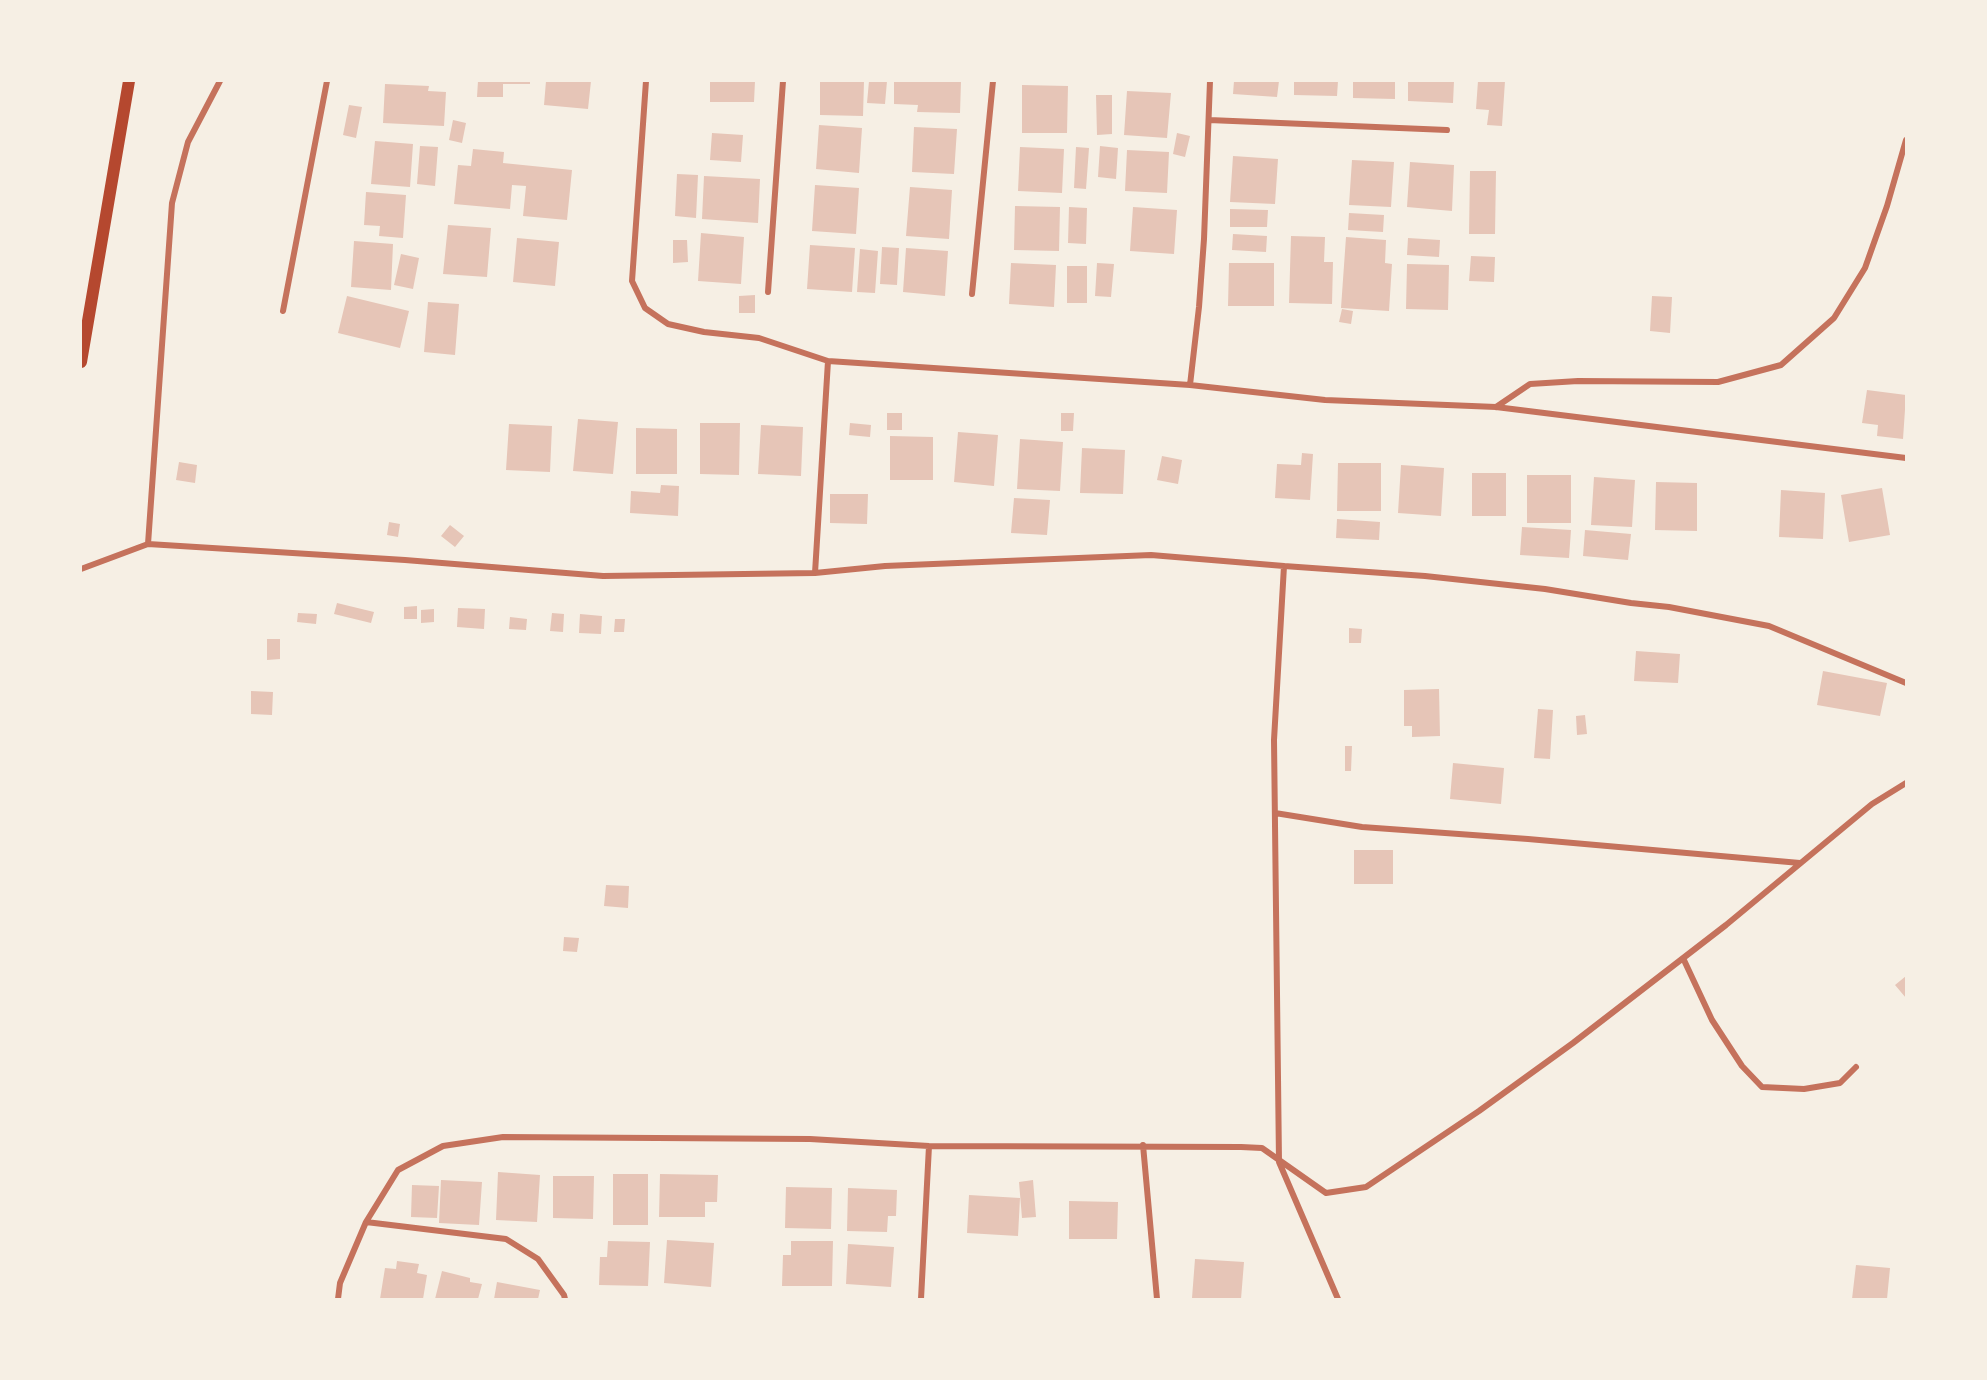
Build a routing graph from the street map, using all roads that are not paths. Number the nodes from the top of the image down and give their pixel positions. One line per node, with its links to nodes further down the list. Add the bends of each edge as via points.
1 (129, 81): 15 (main road)
2 (220, 81): 19 (street, via 188,142 172,203)
3 (327, 81): 13 (street)
4 (646, 81): 14 (street, via 632,281 645,308 668,324 759,338)
5 (783, 81): 11 (street)
6 (993, 81): 12 (street)
7 (1210, 81): 8 (street)
8 (1209, 120): 9 (street); 16 (street, via 1199,307)
9 (1447, 130)
10 (1906, 140): 17 (street, via 1865,268 1833,318 1781,365 1718,382 1530,384)
11 (768, 292)
12 (972, 294)
13 (283, 311)
14 (828, 361): 16 (street); 22 (street)
15 (81, 362)
16 (1190, 385): 17 (street, via 1325,400)
17 (1496, 407): 18 (street)
18 (1906, 458)
19 (148, 544): 21 (street); 22 (street, via 603,576)
20 (1284, 566): 22 (street, via 1151,555 885,566); 23 (street, via 1425,576 1669,607 1769,626); 25 (street, via 1274,740)
21 (81, 569)
22 (814, 573)
23 (1906, 683)
24 (1906, 783): 26 (street, via 1872,804)
25 (1275, 813): 26 (street, via 1362,826); 31 (street)
26 (1801, 863): 27 (street)
27 (1683, 958): 28 (street, via 1712,1020 1742,1066 1762,1087 1804,1089 1840,1083); 31 (street, via 1573,1043 1366,1187 1326,1193)
28 (1856, 1067)
29 (1143, 1145): 30 (street); 31 (street, via 1262,1148); 36 (street)
30 (929, 1146): 32 (street, via 810,1139 503,1137 443,1146 398,1170); 35 (street)
31 (1279, 1162): 37 (street)
32 (366, 1222): 33 (street, via 340,1282); 34 (street, via 506,1239 538,1259)
33 (338, 1299)
34 (565, 1299)
35 (921, 1299)
36 (1157, 1299)
37 (1338, 1299)

